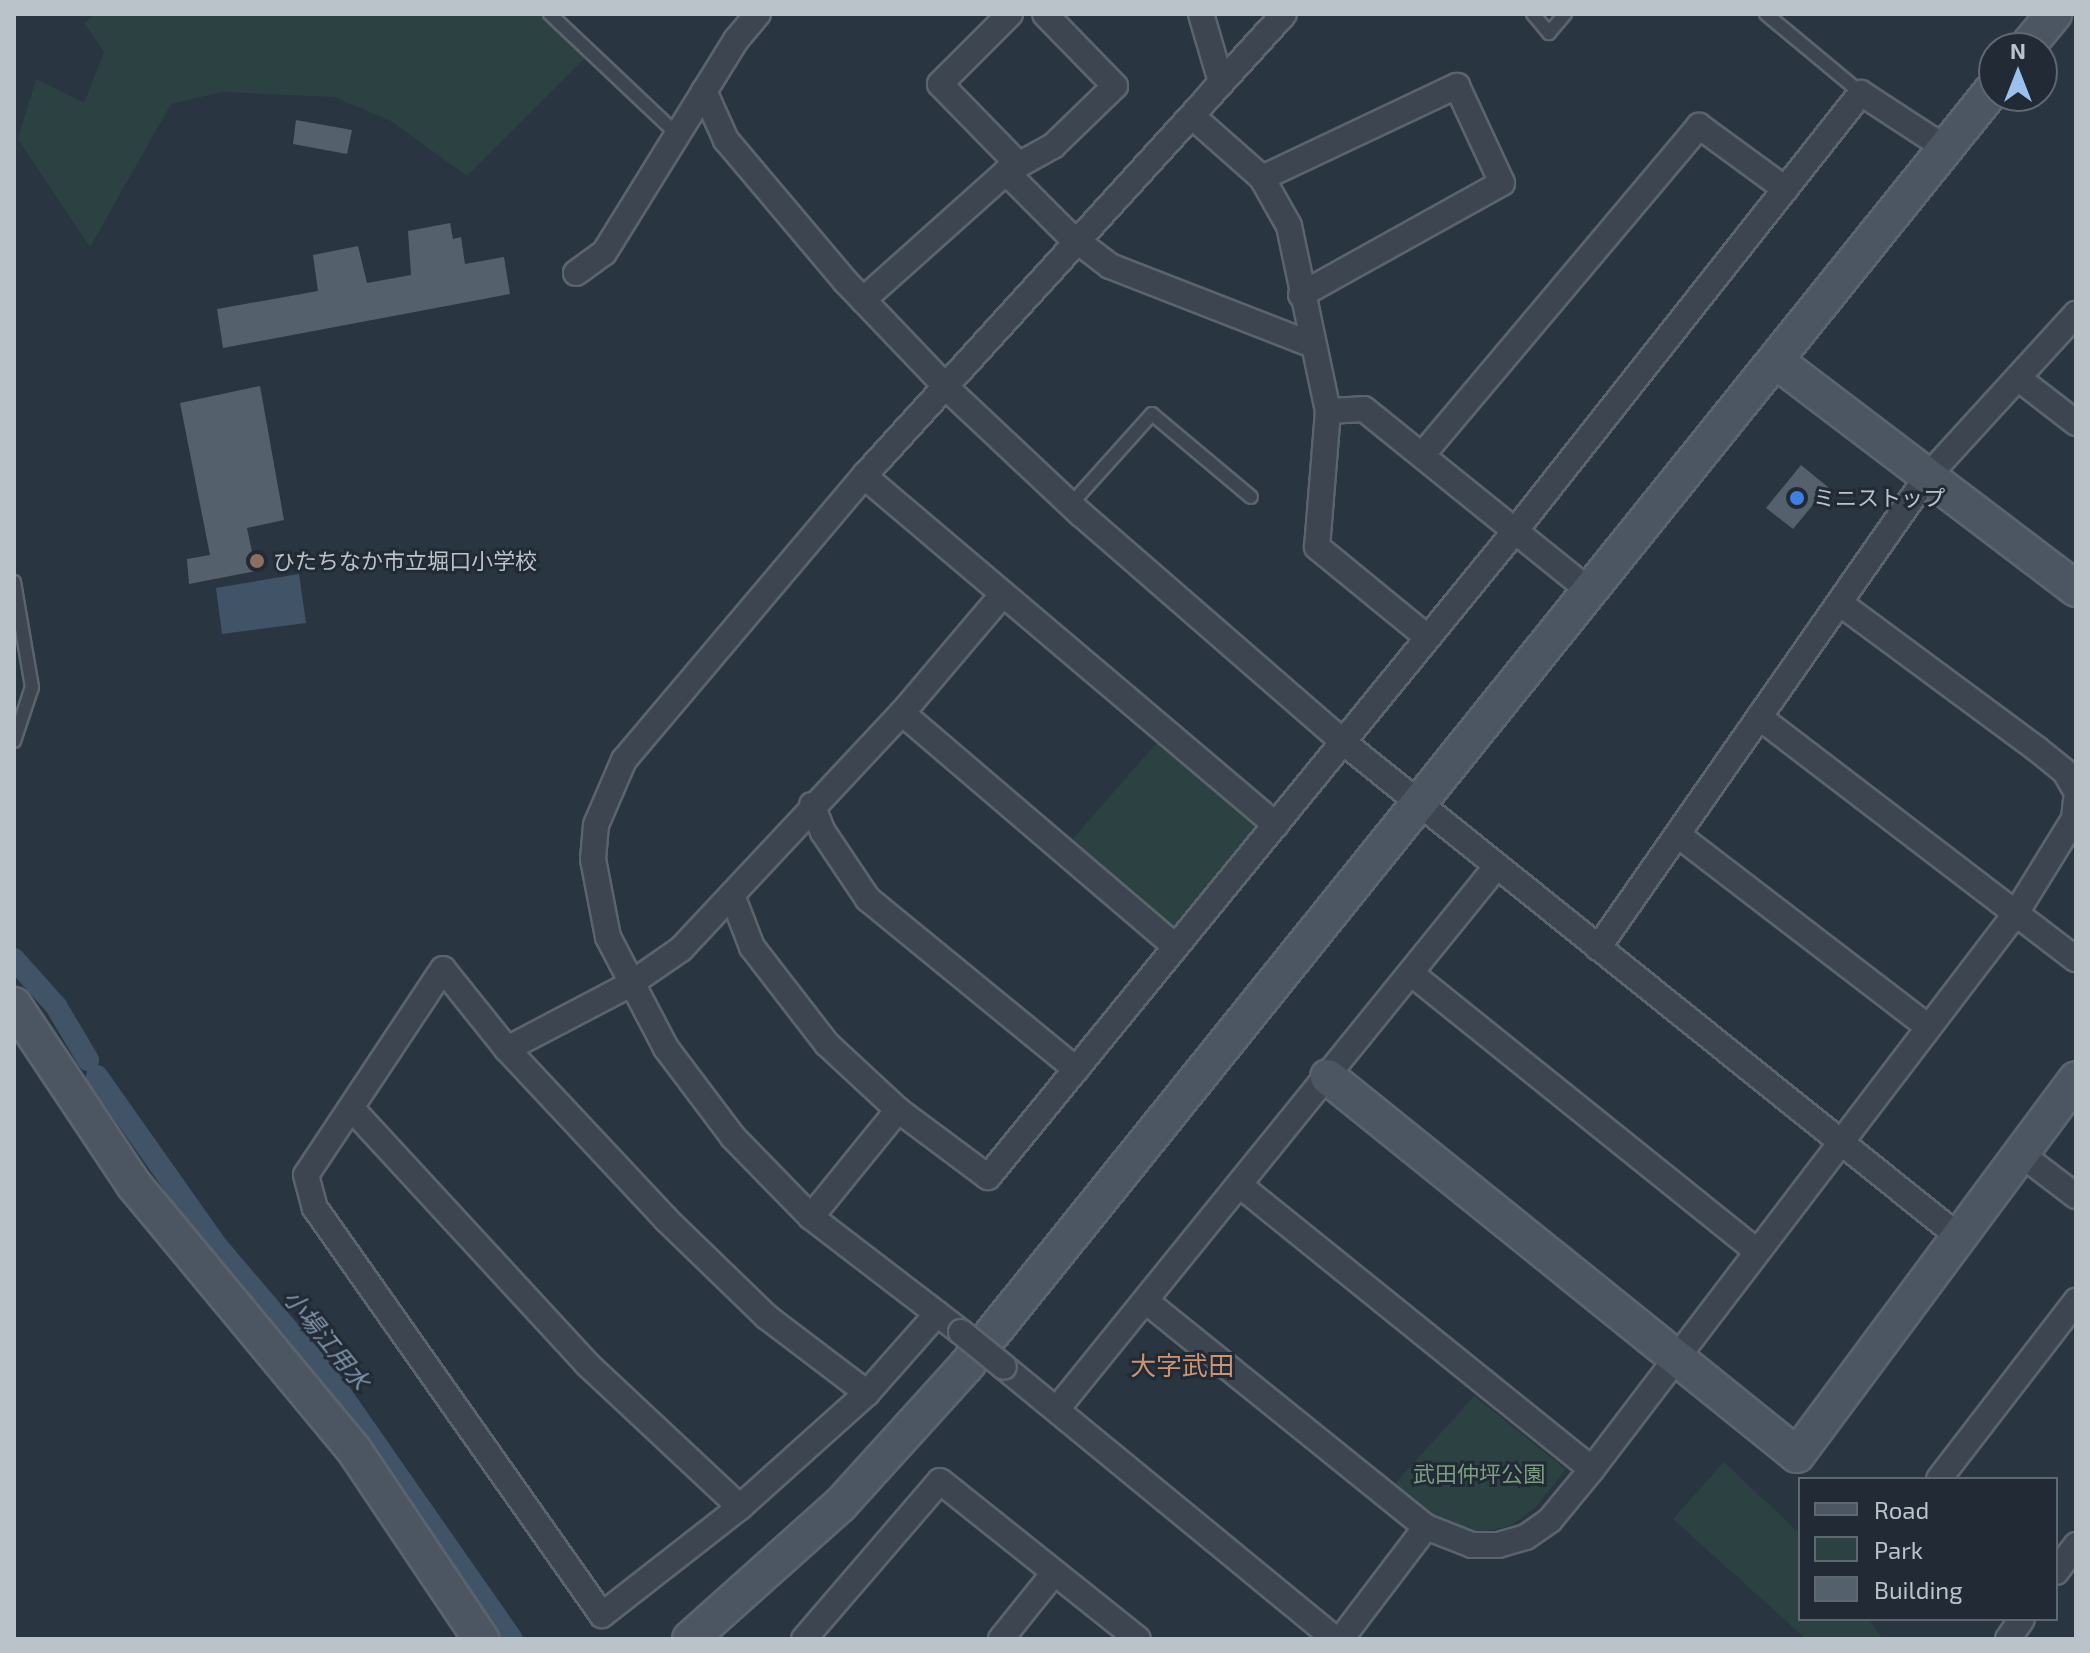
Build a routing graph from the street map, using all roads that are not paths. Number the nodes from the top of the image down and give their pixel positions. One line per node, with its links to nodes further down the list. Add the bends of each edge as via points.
1 (550, 14): 17 (lane)
2 (758, 14): 13 (street)
3 (1010, 14): 19 (street, via 940,84)
4 (1045, 14): 19 (street, via 1115,86 1053,146)
5 (1201, 14): 12 (street)
6 (1284, 14): 12 (street)
7 (1533, 14): 8 (lane, via 1549,33)
8 (1565, 14)
9 (1766, 14): 14 (lane)
10 (2054, 14): 11 (street)
11 (2039, 32)
12 (1221, 82): 16 (street)
13 (704, 91): 17 (street); 25 (street, via 726,140)
14 (1861, 93): 18 (street); 21 (street)
15 (1978, 108): 18 (street)
16 (1192, 116): 20 (street); 22 (street)
17 (677, 134): 23 (street, via 604,253)
18 (1945, 148): 28 (street)
19 (1012, 168): 22 (street); 25 (street)
20 (1262, 178): 24 (street, via 1289,226); 24 (street, via 1457,86 1502,183)
21 (1785, 189): 33 (street, via 1699,126); 38 (street)
22 (1080, 243): 27 (street, via 1110,266 1180,298); 30 (street)
23 (576, 273)
24 (1301, 295): 27 (street)
25 (863, 300): 30 (street)
26 (2076, 314): 29 (street)
27 (1313, 345): 31 (street)
28 (1776, 361): 35 (street); 41 (street)
29 (2018, 378): 32 (street); 35 (street)
30 (943, 384): 34 (street); 37 (street)
31 (1328, 411): 33 (street, via 1364,409); 44 (street, via 1317,547)
32 (2076, 423)
33 (1423, 454): 38 (street)
34 (864, 476): 42 (street); 62 (street, via 624,760 606,794 593,859 597,898)
35 (1927, 477): 40 (street); 43 (street)
36 (1251, 497): 37 (lane, via 1152,414)
37 (1071, 504): 48 (street)
38 (1515, 531): 41 (street); 44 (street)
39 (14, 582): 47 (lane, via 32,687)
40 (2076, 589)
41 (1588, 590): 51 (street)
42 (1003, 594): 45 (street); 53 (street)
43 (1841, 604): 46 (street); 49 (street, via 2037,749 2065,772)
44 (1427, 637): 48 (street)
45 (902, 713): 52 (street); 58 (street)
46 (1759, 717): 54 (street); 57 (street)
47 (14, 741)
48 (1343, 742): 51 (street); 53 (street)
49 (2076, 791)
50 (2076, 800): 57 (street, via 2074,819)
51 (1419, 804): 55 (street); 93 (street, via 893,1450 813,1532)
52 (812, 805): 56 (street); 66 (street, via 823,832 868,899)
53 (1276, 825): 58 (street)
54 (1678, 835): 59 (street); 64 (street)
55 (1496, 867): 59 (street); 61 (street)
56 (732, 895): 62 (street, via 681,949); 70 (street, via 752,947 790,1000 827,1044)
57 (2016, 913): 60 (street); 64 (street)
58 (1175, 946): 66 (street)
59 (1598, 948): 71 (street)
60 (2076, 959)
61 (1412, 974): 67 (street); 77 (street)
62 (629, 985): 65 (street); 75 (street, via 666,1048 733,1137)
63 (14, 1005): 92 (street, via 134,1185 354,1450)
64 (1928, 1027): 71 (street)
65 (507, 1049): 69 (street, via 443,969); 82 (street, via 666,1219 767,1317)
66 (1076, 1069): 70 (street, via 988,1177)
67 (1328, 1077): 73 (street); 81 (street)
68 (2076, 1079): 72 (street)
69 (352, 1109): 86 (street, via 587,1364); 86 (street, via 306,1175 315,1208 602,1615)
70 (898, 1110): 75 (street)
71 (1841, 1144): 76 (street); 77 (street)
72 (2021, 1154): 74 (street); 76 (street)
73 (1242, 1187): 79 (street); 84 (street)
74 (2076, 1196)
75 (811, 1217): 80 (street)
76 (1959, 1237): 81 (street, via 1797,1455)
77 (1756, 1251): 81 (street)
78 (2076, 1301): 85 (street)
79 (1147, 1302): 83 (street); 87 (street)
80 (937, 1314): 82 (street); 83 (street, bridge)
81 (1678, 1358): 84 (street)
82 (867, 1393): 86 (street)
83 (1057, 1409): 97 (street)
84 (1592, 1469): 87 (street, via 1550,1520 1526,1537 1472,1545)
85 (1941, 1477)
86 (740, 1507)
87 (1426, 1527): 97 (street)
88 (2076, 1545): 89 (street)
89 (2058, 1569)
90 (1054, 1573): 94 (street, via 940,1481); 95 (street); 96 (street)
91 (2021, 1621): 98 (street)
92 (481, 1639)
93 (690, 1639)
94 (804, 1639)
95 (1001, 1639)
96 (1138, 1639)
97 (1338, 1639)
98 (2008, 1639)

